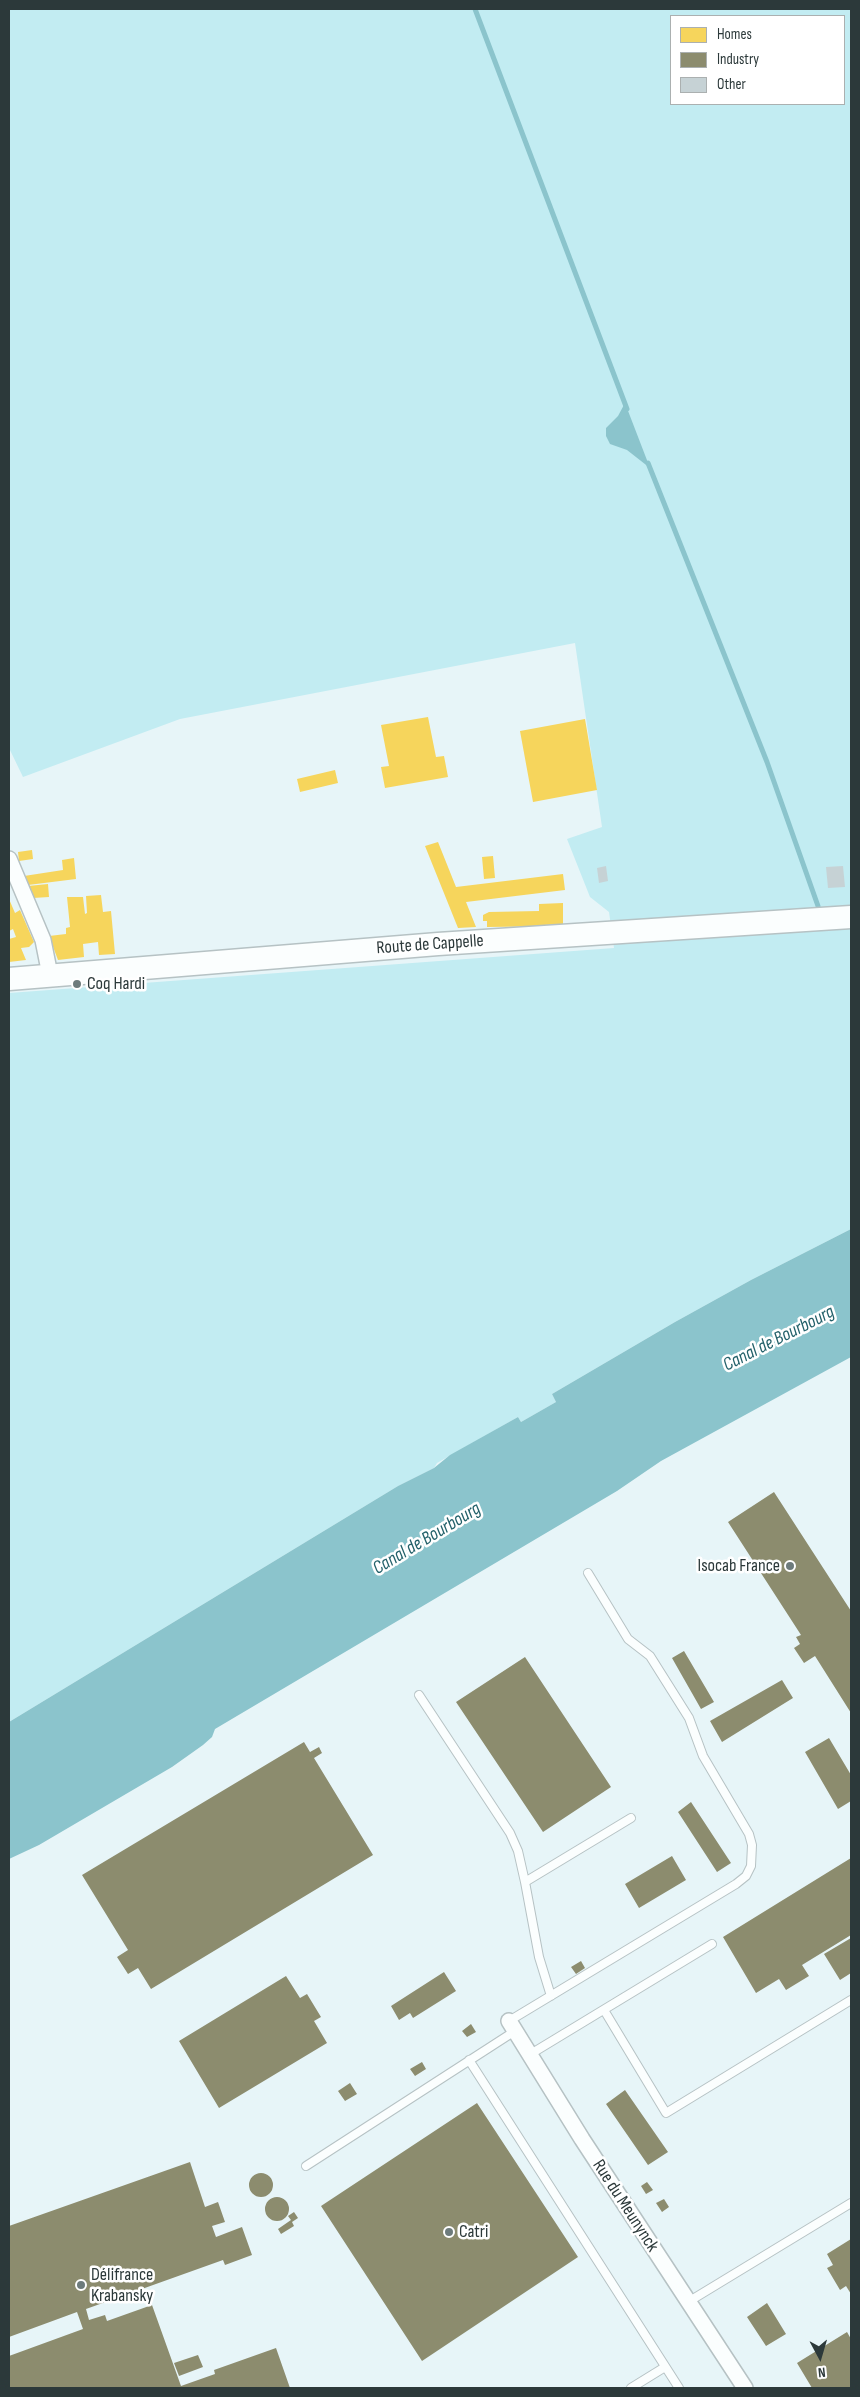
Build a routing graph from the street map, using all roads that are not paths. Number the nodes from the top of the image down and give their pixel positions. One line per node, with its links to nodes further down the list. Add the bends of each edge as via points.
1 (9, 859): 3 (street, via 42,940)
2 (851, 917): 3 (main road, Route de Cappelle, via 438,944)
3 (50, 975): 4 (main road, Route de Cappelle)
4 (9, 979)
5 (588, 1573): 10 (lane, via 628,1639 650,1656 689,1718 704,1756 746,1825 752,1859 746,1876 736,1884)
6 (419, 1695): 8 (lane, via 510,1833)
7 (630, 1818): 8 (lane)
8 (525, 1882): 10 (lane, via 538,1956)
9 (712, 1944): 12 (lane)
10 (551, 1996): 13 (lane)
11 (851, 2000): 12 (lane, via 666,2113)
12 (604, 2010): 14 (lane)
13 (512, 2026): 14 (street, Rue du Meunynck); 15 (lane)
14 (530, 2055): 18 (street, Rue du Meunynck)
15 (469, 2060): 16 (lane); 19 (lane)
16 (306, 2166)
17 (851, 2202): 18 (lane)
18 (688, 2302): 22 (street, Rue du Meunynck)
19 (665, 2367): 20 (lane); 21 (lane)
20 (631, 2388)
21 (679, 2388)
22 (745, 2388)

